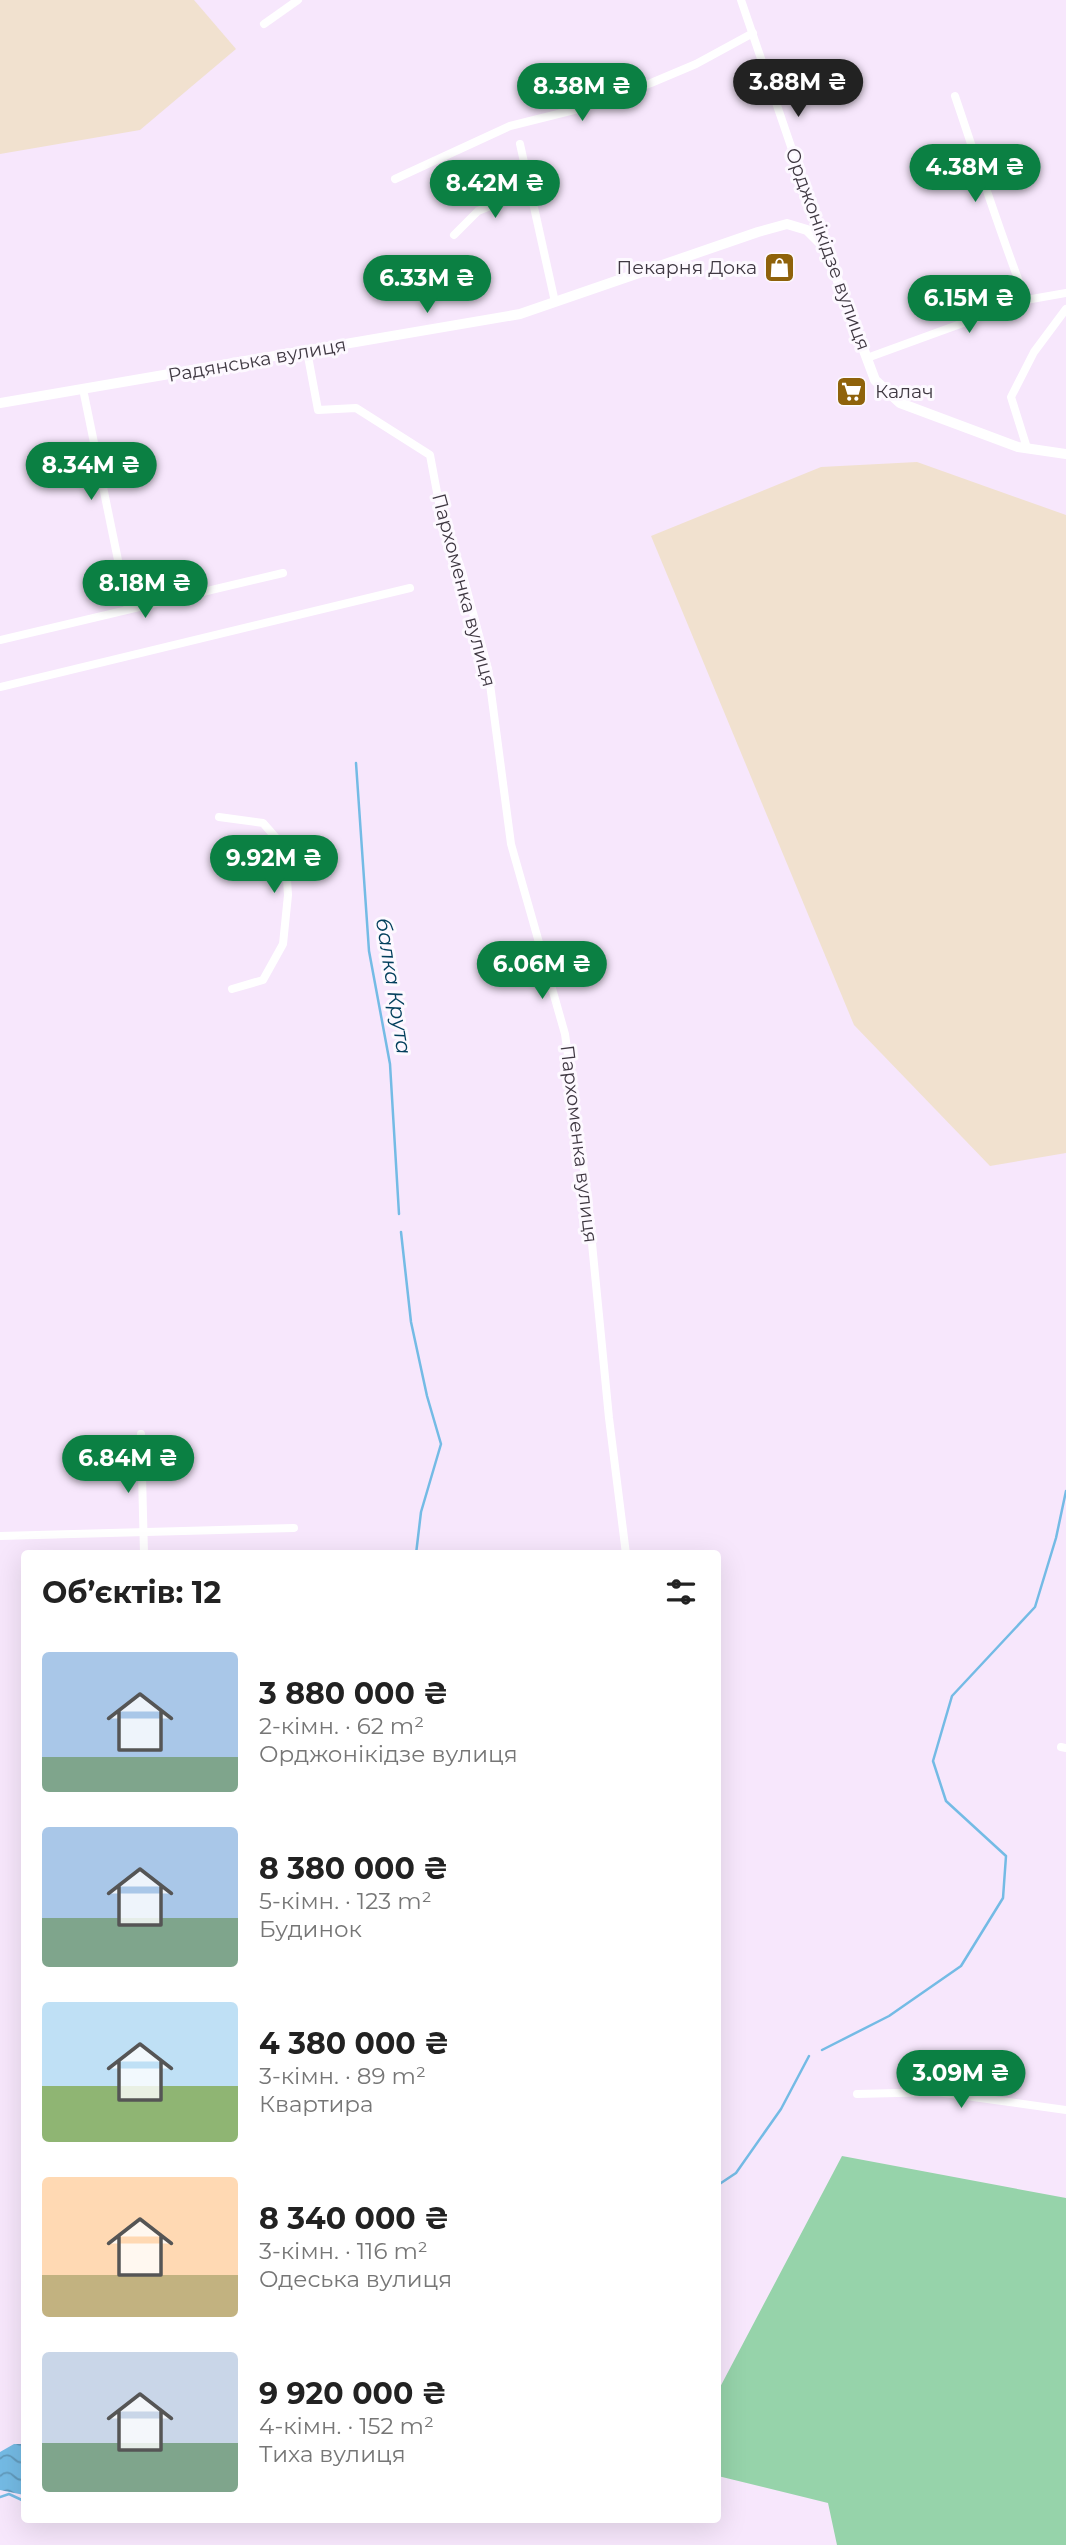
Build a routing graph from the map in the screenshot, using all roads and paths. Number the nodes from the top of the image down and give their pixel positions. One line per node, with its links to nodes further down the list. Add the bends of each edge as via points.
1 (298, 0): 3 (street)
2 (741, 0): 4 (street, Орджонікідзе вулиця)
3 (264, 24)
4 (753, 33): 7 (street, via 651,83 579,109 510,126); 10 (street, Орджонікідзе вулиця)
5 (955, 96): 12 (street)
6 (520, 144): 8 (street)
7 (395, 179)
8 (529, 194): 9 (street, via 478,211); 13 (street)
9 (454, 235)
10 (826, 249): 13 (street, Радянська вулиця, via 807,230 787,224); 16 (street, Орджонікідзе вулиця)
11 (1066, 293): 12 (street)
12 (1026, 300): 16 (street)
13 (555, 302): 15 (street, Радянська вулиця, via 520,314)
14 (1066, 309): 19 (street, via 1034,352 1011,397)
15 (307, 351): 17 (street, Радянська вулиця); 33 (street, Пархоменка вулиця, via 318,410 356,408 430,455 439,503 488,669 512,844 565,1034)
16 (867, 358): 19 (street, Орджонікідзе вулиця, via 875,380 900,403)
17 (83, 389): 18 (street, Радянська вулиця); 23 (street)
18 (0, 403)
19 (1027, 448): 20 (street, Орджонікідзе вулиця)
20 (1066, 454)
21 (283, 573): 23 (street)
22 (410, 588): 25 (street)
23 (128, 610): 24 (street)
24 (0, 640)
25 (0, 687)
26 (219, 817): 27 (street, via 263,823 285,848 288,894 283,944 263,980)
27 (232, 989)
28 (141, 1434): 30 (street)
29 (294, 1528): 30 (street)
30 (144, 1532): 31 (street); 32 (street)
31 (0, 1536)
32 (144, 1550)
33 (626, 1550)
34 (858, 2094): 35 (street, via 937,2091)
35 (1066, 2110)

